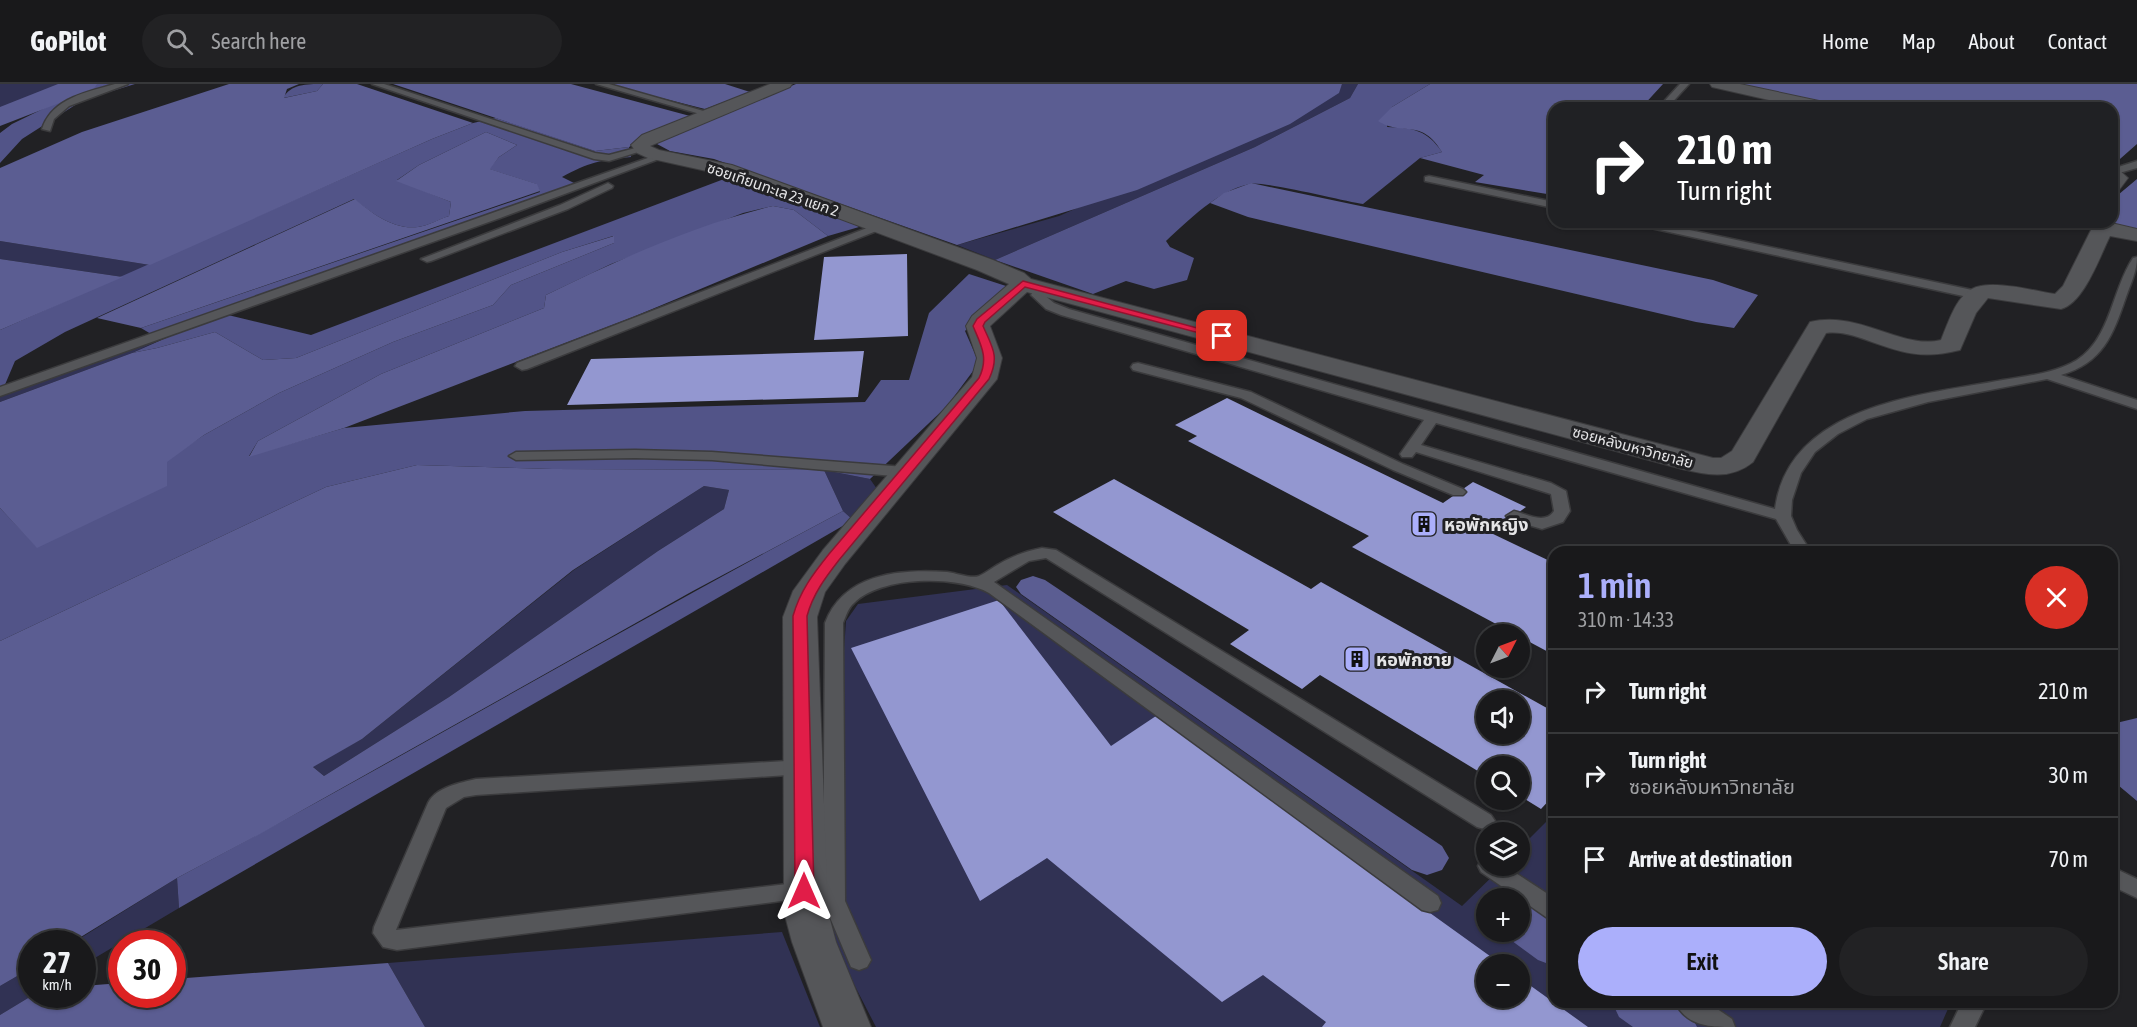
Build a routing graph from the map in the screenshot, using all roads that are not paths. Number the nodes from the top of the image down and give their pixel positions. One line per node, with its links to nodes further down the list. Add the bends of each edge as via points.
1 (124, 84): 10 (lane, via 66,104 57,110)
2 (376, 84): 11 (lane, via 594,156 609,158)
3 (600, 84): 9 (lane)
4 (784, 84): 9 (street)
5 (1685, 84): 7 (lane)
6 (1718, 84): 8 (street)
7 (1668, 102)
8 (1800, 102)
9 (710, 114): 11 (street, via 648,139 640,145)
10 (47, 129)
11 (643, 149): 12 (street, ซอยเทียนทะเล 23 แยก 2)
12 (667, 157): 17 (street, ซอยเทียนทะเล 23 แยก 2, via 725,170); 22 (lane, via 556,210); 29 (lane)
13 (2137, 164): 14 (lane)
14 (2118, 172)
15 (1429, 179): 16 (lane)
16 (1548, 201)
17 (880, 226): 24 (street, ซอยเทียนทะเล 23 แยก 2); 26 (lane)
18 (1665, 228): 25 (lane)
19 (2094, 228): 25 (street, via 2073,288 2061,302 1988,291)
20 (2110, 228): 21 (street)
21 (2137, 235)
22 (427, 259)
23 (2137, 260): 28 (lane, via 2098,346 2084,361)
24 (1027, 283): 25 (street, ซอยหลังมหาวิทยาลัย, via 1692,463 1725,467 1733,466 1743,456 1818,327 1844,328 1910,345 1944,348 1952,345); 31 (lane, via 1042,301 1065,312); 35 (street, via 980,321 978,326 990,356 984,379)
25 (1977, 295)
26 (522, 366)
27 (1138, 367): 34 (lane, via 1246,395)
28 (2047, 375): 30 (lane); 38 (lane, via 1901,404 1835,429 1814,443 1799,461 1788,483)
29 (0, 392)
30 (2137, 405)
31 (1433, 418): 32 (lane); 38 (lane)
32 (1413, 447): 34 (lane); 37 (lane, via 1558,491 1562,511 1557,519 1542,524)
33 (516, 456): 35 (lane, via 712,456)
34 (1398, 467): 36 (lane)
35 (905, 472): 41 (street, via 812,585 805,600 800,616)
36 (1458, 492)
37 (1514, 516)
38 (1783, 516): 39 (lane)
39 (1800, 546)
40 (979, 583): 42 (lane, via 1029,554 1050,553); 47 (lane, via 1007,597); 49 (lane, via 927,577 872,584 851,595 840,607 834,623 834,901)
41 (804, 767): 46 (street); 46 (lane, via 458,791 438,803 385,933 397,940)
42 (1484, 820)
43 (1504, 876): 48 (lane)
44 (2118, 879): 45 (lane)
45 (2137, 889)
46 (804, 891): 52 (street, via 814,942)
47 (1430, 903)
48 (1548, 906)
49 (859, 960)
50 (1696, 1008): 53 (lane)
51 (1972, 1008): 54 (lane)
52 (848, 1027)
53 (1723, 1027)
54 (1962, 1027)

